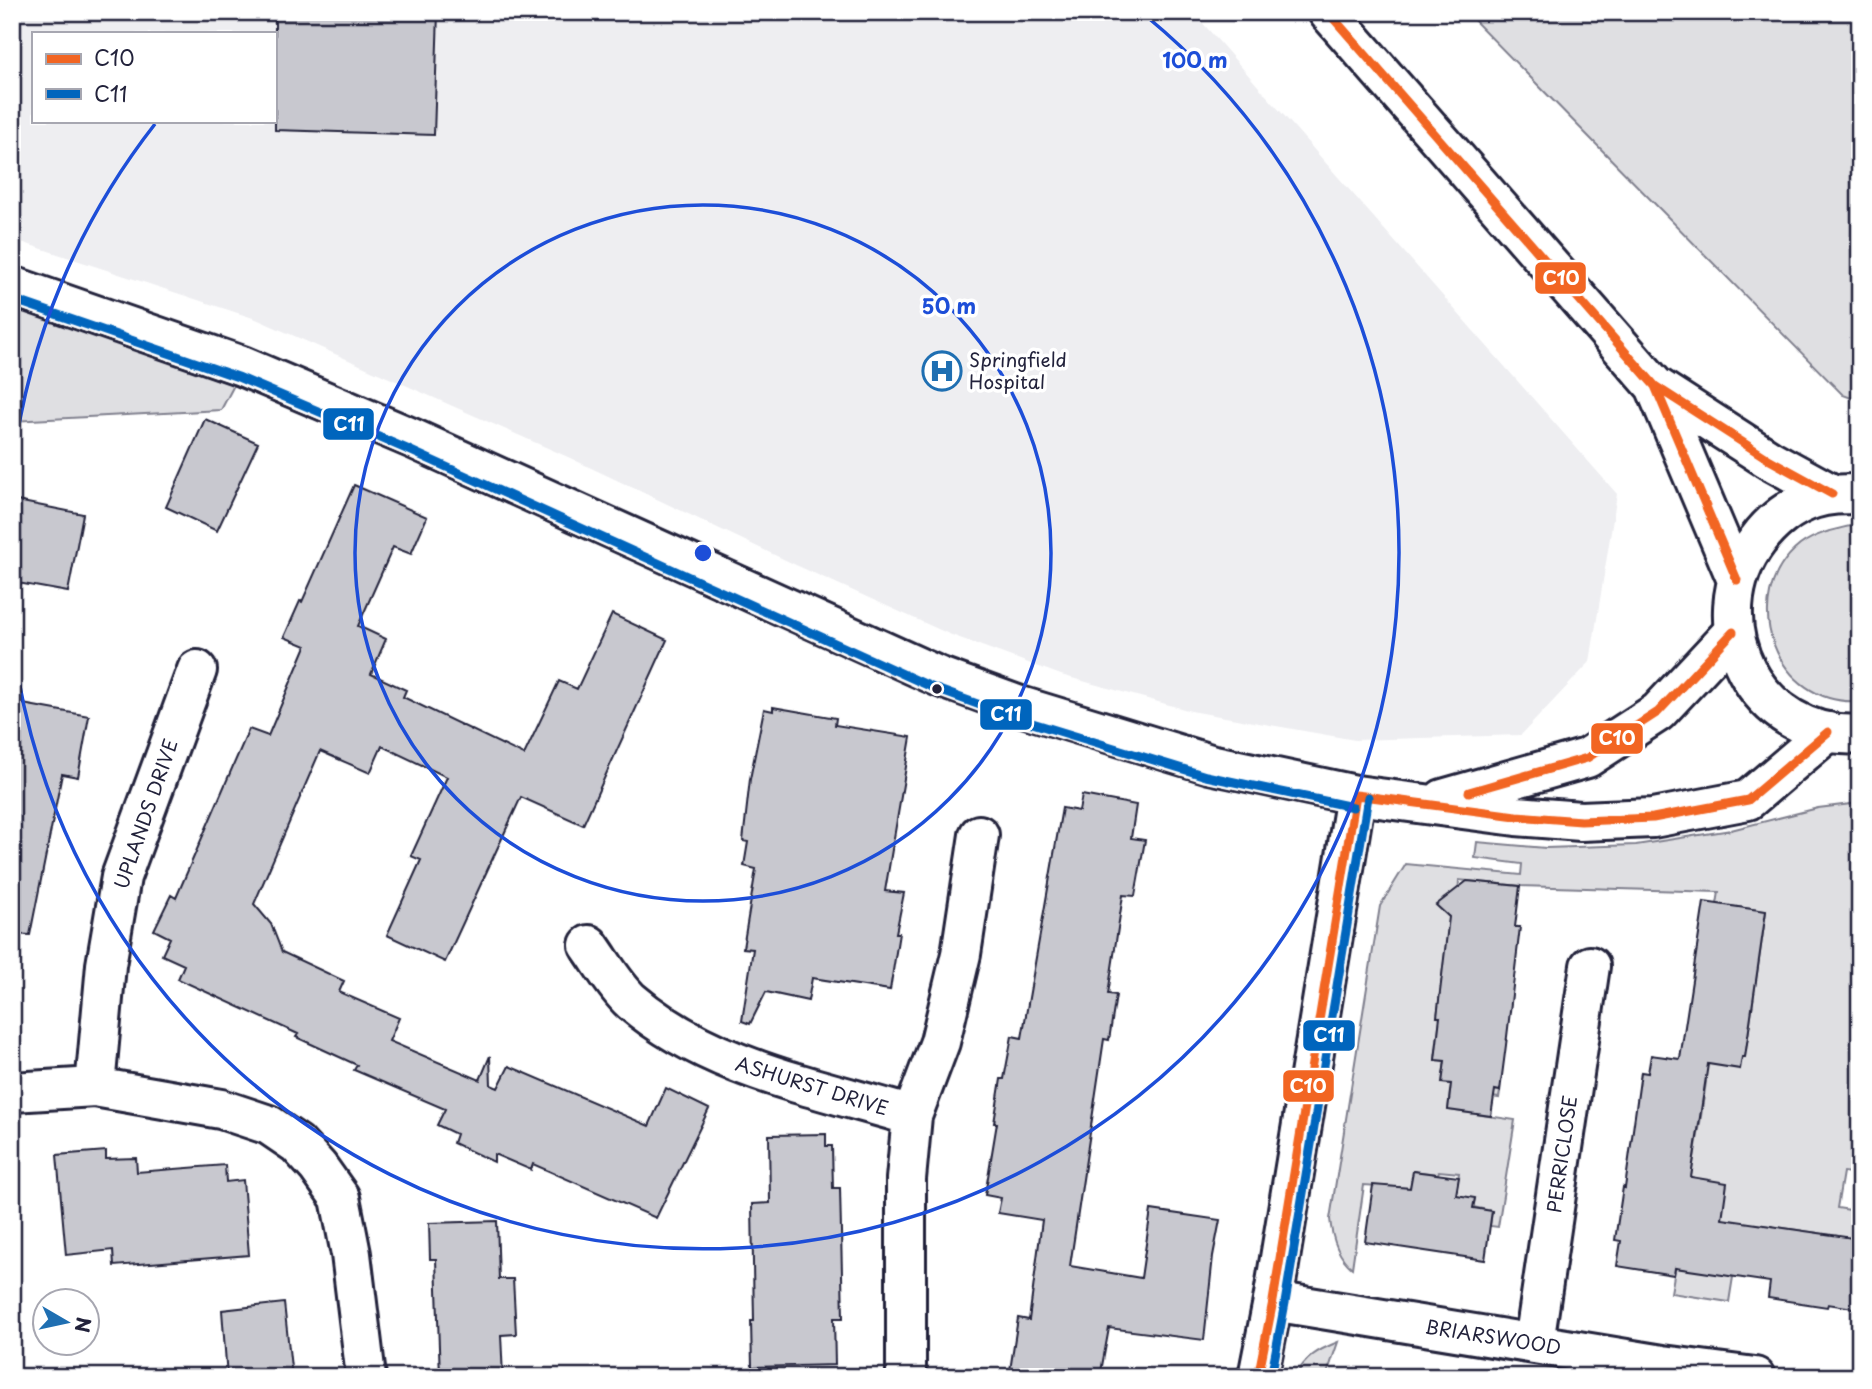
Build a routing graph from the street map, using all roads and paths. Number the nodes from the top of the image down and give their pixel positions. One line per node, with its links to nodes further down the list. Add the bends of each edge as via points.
1 (1328, 12): 3 (street)
2 (12, 286): 9 (street, via 254,371 940,677 1210,764)
3 (1655, 386): 4 (street, via 1770,460); 5 (street)
4 (1846, 494): 5 (street, via 1811,500 1767,528 1748,553)
5 (1737, 580): 6 (street)
6 (1733, 632): 8 (street, via 1751,679 1765,697 1806,726); 10 (street, via 1658,712 1587,758)
7 (197, 670): 14 (street, UPLANDS DRIVE, via 121,877 106,965)
8 (1851, 734): 10 (street, via 1748,800 1653,818 1581,821)
9 (1356, 795): 10 (street); 17 (street)
10 (1424, 804)
11 (979, 835): 16 (street, ASHURST DRIVE, via 961,954 946,1017)
12 (589, 945): 16 (street, ASHURST DRIVE, via 630,999 681,1036 734,1063)
13 (1590, 966): 18 (street, PERRICLOSE)
14 (95, 1087): 15 (street); 19 (street, via 221,1109 269,1125 297,1144 340,1198)
15 (12, 1092)
16 (912, 1116): 20 (street, ASHURST DRIVE, via 906,1179)
17 (1273, 1301): 18 (street, BRIARSWOOD); 21 (street)
18 (1534, 1343): 22 (street, BRIARSWOOD)
19 (366, 1377)
20 (906, 1377)
21 (1258, 1377)
22 (1755, 1377)

